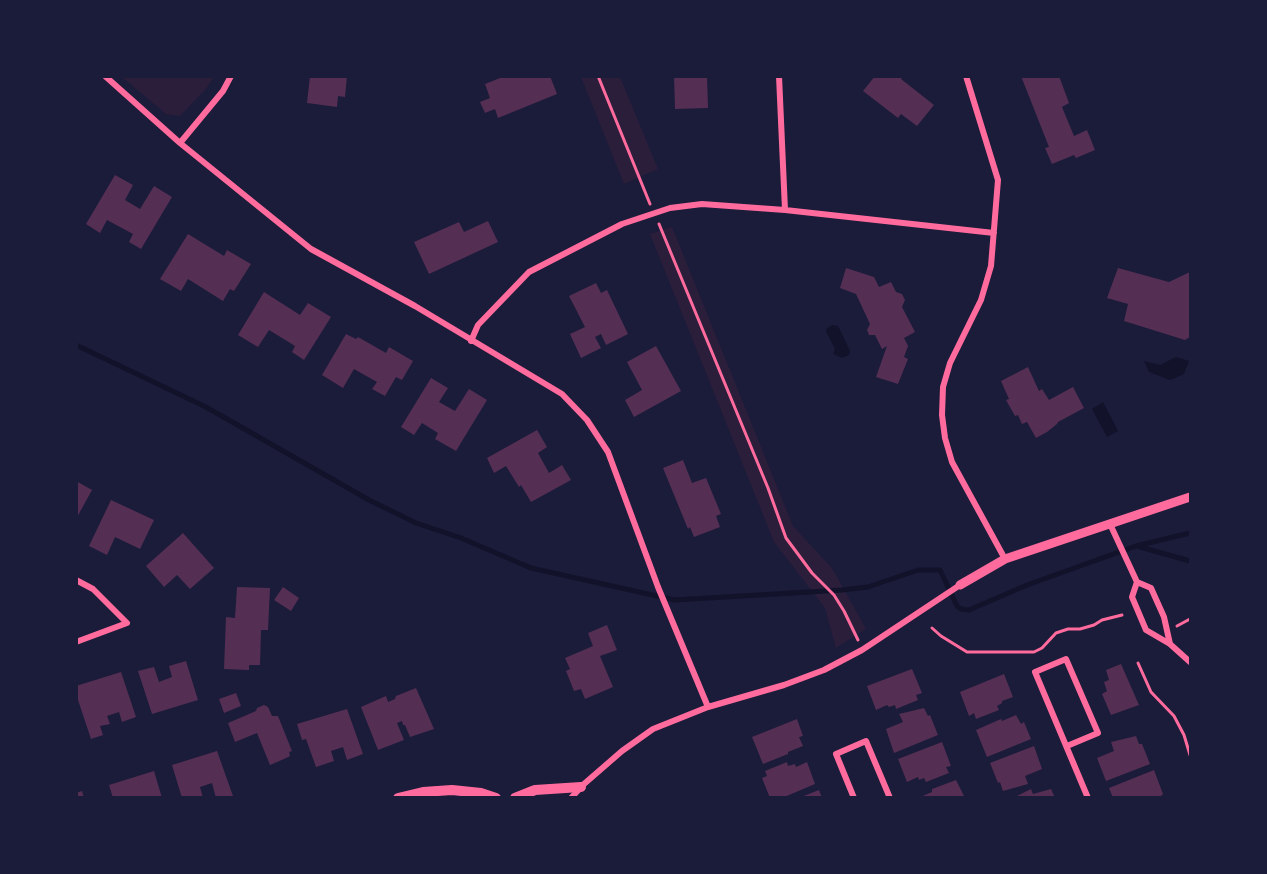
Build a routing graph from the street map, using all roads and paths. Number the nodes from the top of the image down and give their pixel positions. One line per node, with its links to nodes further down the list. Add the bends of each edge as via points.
1 (105, 76): 6 (street)
2 (231, 76): 6 (street)
3 (598, 76): 8 (path)
4 (779, 76): 7 (street)
5 (966, 76): 9 (street, via 998,180)
6 (180, 143): 10 (street, via 311,249)
7 (785, 210): 8 (street, via 702,204); 9 (street)
8 (654, 213): 10 (street, via 622,224 529,272 478,325); 24 (path, via 786,538 834,595)
9 (994, 233): 13 (street, via 992,266 981,300 950,363 943,387 942,415 952,462)
10 (471, 341): 28 (street, via 562,393 587,420 608,452)
11 (1191, 497): 12 (street)
12 (1110, 524): 13 (street); 15 (street)
13 (1005, 559): 16 (street)
14 (76, 580): 21 (street, via 93,589 127,623)
15 (1137, 582): 22 (street, via 1151,588); 22 (street, via 1132,597 1146,630)
16 (960, 585): 24 (street)
17 (1122, 615): 23 (path, via 1056,633)
18 (1191, 619): 19 (path)
19 (1177, 626)
20 (932, 628): 23 (path, via 967,652 1034,652)
21 (76, 642)
22 (1170, 644): 26 (street)
23 (1042, 647): 25 (path)
24 (862, 650): 28 (street, via 784,685)
25 (1049, 656)
26 (1191, 662)
27 (1138, 663): 30 (path, via 1150,692 1174,716)
28 (708, 707): 31 (street, via 653,729)
29 (1067, 746): 29 (street, via 1035,672 1066,660 1098,733); 38 (street)
30 (1191, 755)
31 (580, 787): 34 (main road, via 535,790); 35 (street)
32 (398, 798): 33 (main road, via 452,790)
33 (496, 798)
34 (515, 798)
35 (571, 798)
36 (854, 798): 37 (street, via 836,754 866,741)
37 (890, 798)
38 (1088, 798)

